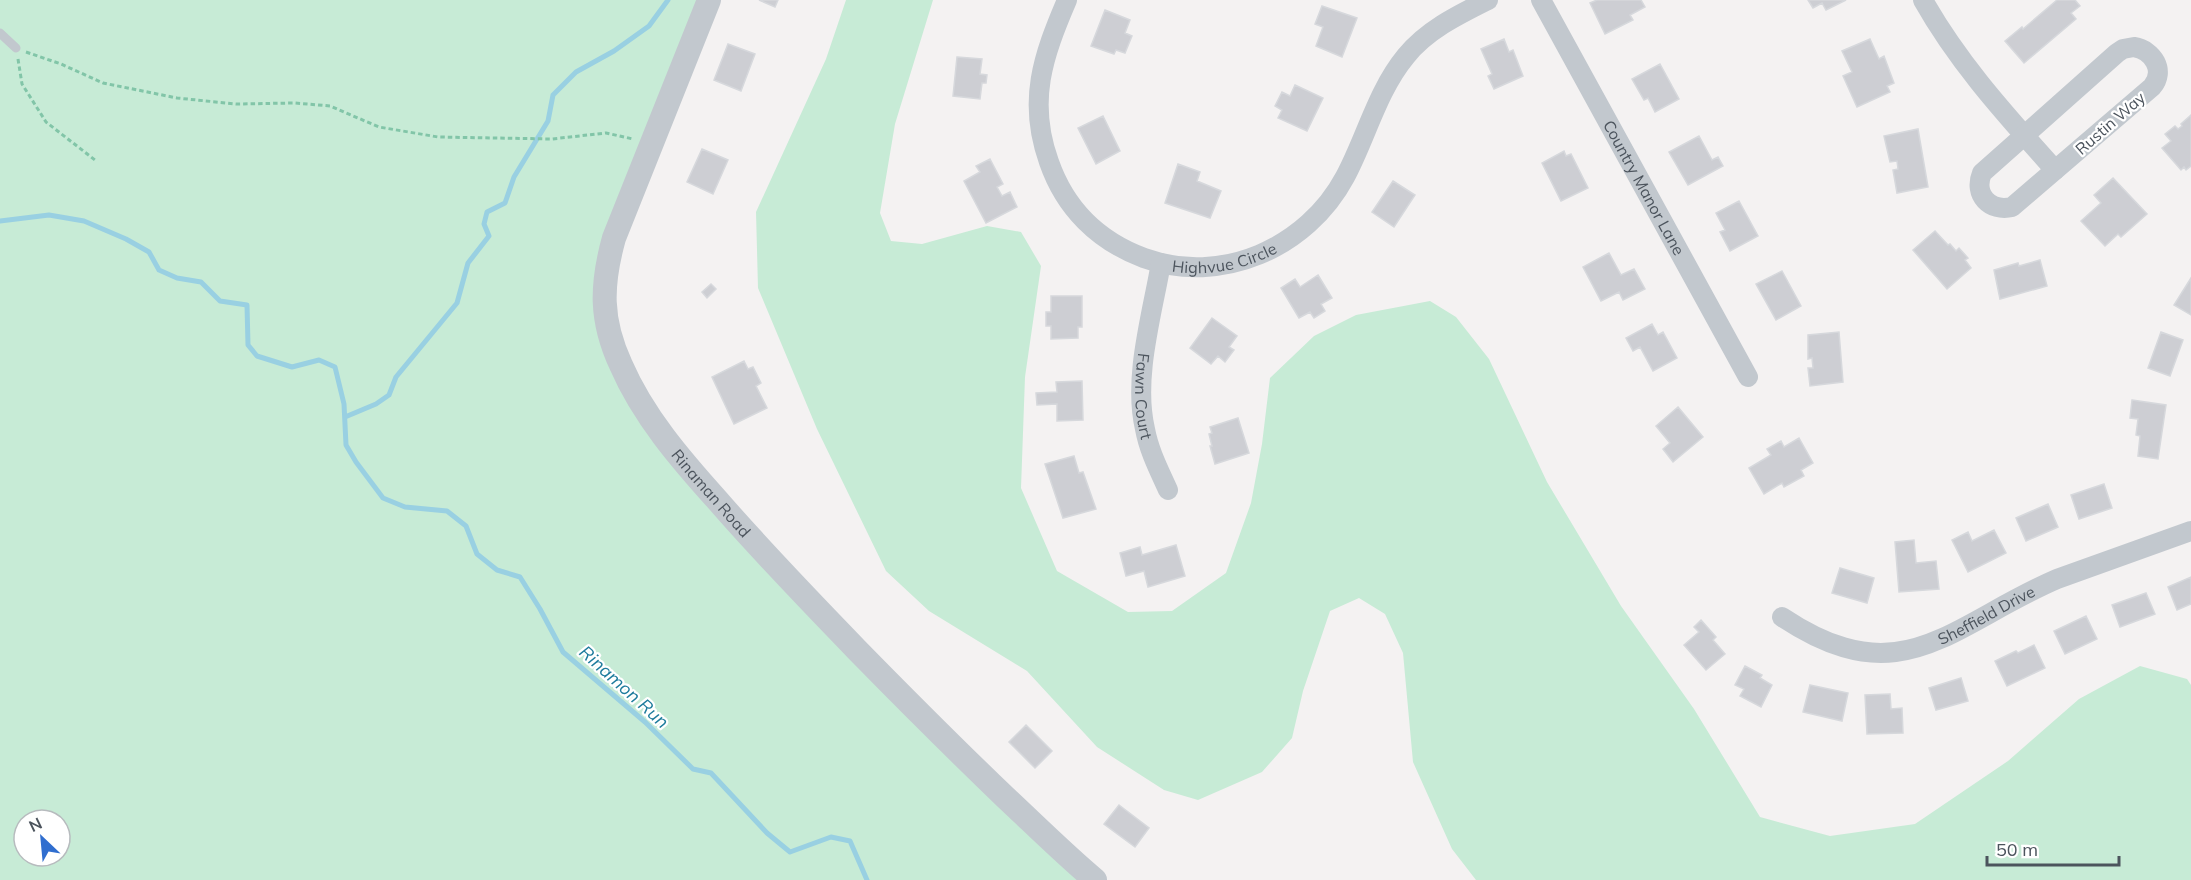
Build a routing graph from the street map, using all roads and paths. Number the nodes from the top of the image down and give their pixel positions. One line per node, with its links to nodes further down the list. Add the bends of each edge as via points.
1 (709, 0): 9 (street, Rinaman Road)
2 (1067, 0): 12 (street, Highvue Circle, via 1039,80 1038,114 1046,154 1066,199 1088,225 1127,252)
3 (1488, 0): 12 (street, Highvue Circle, via 1433,31 1406,56 1391,78 1339,188 1300,231 1271,250 1239,263 1204,267)
4 (1541, 0): 13 (street, Country Manor Lane)
5 (1923, 0): 8 (street, via 1967,69)
6 (0, 33): 7 (lane)
7 (16, 48): 9 (path, via 104,83 177,98 330,106 379,127 438,137 552,139 606,133); 10 (path, via 22,84 46,122)
8 (2024, 135): 11 (street); 11 (street, Rustin Way, via 1982,173 1979,187 1985,201 1997,208 2012,207); 11 (street, Rustin Way, via 2116,53 2134,47 2149,53 2158,68 2156,81)
9 (652, 143): 17 (street, Rinaman Road, via 614,238 604,280 608,329 632,388 690,470 786,577 943,737)
10 (94, 160)
11 (2055, 170)
12 (1161, 263): 14 (street, Fawn Court, via 1143,363 1141,401 1149,444)
13 (1748, 377)
14 (1168, 490)
15 (2191, 531): 16 (street, Sheffield Drive, via 2040,586 1948,637 1912,650 1875,653 1842,647)
16 (1782, 617)
17 (1095, 880)

